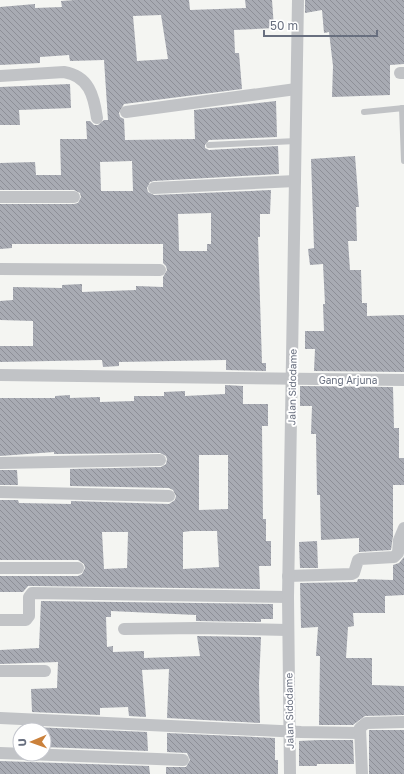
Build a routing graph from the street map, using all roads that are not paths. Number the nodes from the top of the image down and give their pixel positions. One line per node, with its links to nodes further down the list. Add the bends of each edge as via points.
1 (298, 0): 3 (street, Jalan Sidodame)
2 (0, 76): 7 (street, via 74,73 82,78 90,89 95,101)
3 (296, 89): 5 (street); 8 (street, Jalan Sidodame)
4 (403, 108): 6 (lane); 9 (lane)
5 (126, 112)
6 (364, 112)
7 (97, 118)
8 (296, 141): 10 (lane); 12 (street, Jalan Sidodame)
9 (403, 142): 11 (lane)
10 (209, 145)
11 (404, 162)
12 (295, 181): 13 (street); 19 (street, Jalan Sidodame)
13 (154, 188)
14 (0, 197): 15 (street)
15 (74, 197)
16 (0, 269): 17 (street)
17 (160, 270)
18 (0, 375): 19 (street, Gang Arjuna)
19 (292, 380): 20 (street, Gang Arjuna); 28 (street, Jalan Sidodame)
20 (404, 380)
21 (160, 460): 22 (street)
22 (0, 463)
23 (0, 492): 24 (street)
24 (169, 496)
25 (404, 528): 28 (street, via 399,540 398,553 394,557 360,559 352,574)
26 (0, 568): 27 (street)
27 (78, 568)
28 (288, 576): 29 (street, Jalan Sidodame)
29 (288, 597): 30 (street, via 32,593 29,597 29,616 26,620); 32 (street, Jalan Sidodame)
30 (0, 620)
31 (124, 629): 32 (street)
32 (288, 630): 37 (street, Jalan Sidodame)
33 (0, 671): 34 (street)
34 (45, 671)
35 (0, 718): 37 (street)
36 (404, 722): 38 (street, via 366,723 360,728)
37 (290, 732): 38 (street); 41 (street, Jalan Sidodame)
38 (359, 733): 42 (street)
39 (0, 753): 40 (street)
40 (183, 760)
41 (290, 774)
42 (362, 774)

